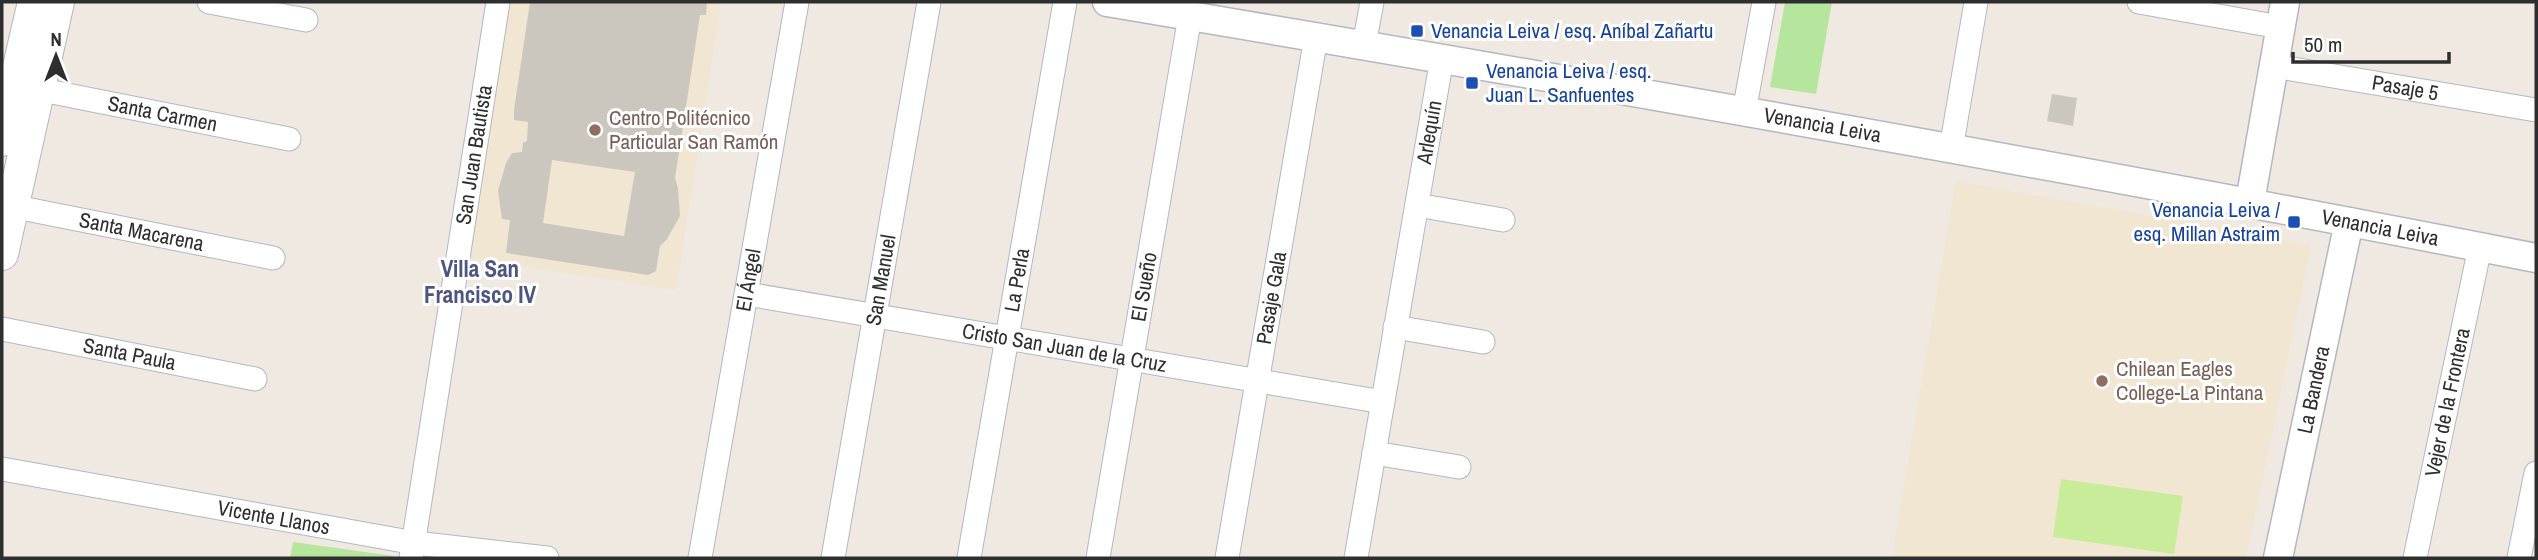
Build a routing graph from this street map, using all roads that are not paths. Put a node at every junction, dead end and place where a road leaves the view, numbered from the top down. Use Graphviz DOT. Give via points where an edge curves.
graph roads {
  1 [pos="34,2"];
  2 [pos="58,2"];
  3 [pos="209,2"];
  4 [pos="498,2"];
  5 [pos="797,2"];
  6 [pos="929,2"];
  7 [pos="1065,2"];
  8 [pos="1107,2"];
  9 [pos="1372,2"];
  10 [pos="1763,2"];
  11 [pos="1976,2"];
  12 [pos="2138,2"];
  13 [pos="1159,6"];
  14 [pos="2283,14"];
  15 [pos="1190,16"];
  16 [pos="306,20"];
  17 [pos="1316,37"];
  18 [pos="1364,45"];
  19 [pos="1442,58"];
  20 [pos="2274,66"];
  21 [pos="37,89"];
  22 [pos="2536,110"];
  23 [pos="1744,112"];
  24 [pos="9,128"];
  25 [pos="289,139"];
  26 [pos="1951,149"];
  27 [pos="2250,202"];
  28 [pos="1417,205"];
  29 [pos="11,206"];
  30 [pos="1503,220"];
  31 [pos="2349,222"];
  32 [pos="2480,247"];
  33 [pos="2,254"];
  34 [pos="273,258"];
  35 [pos="2536,258"];
  36 [pos="747,294"];
  37 [pos="875,316"];
  38 [pos="1395,327"];
  39 [pos="2,329"];
  40 [pos="1008,338"];
  41 [pos="1483,342"];
  42 [pos="1132,360"];
  43 [pos="255,379"];
  44 [pos="1258,381"];
  45 [pos="1382,402"];
  46 [pos="1374,453"];
  47 [pos="1459,467"];
  48 [pos="2,470"];
  49 [pos="2536,473"];
  50 [pos="413,551"];
  51 [pos="547,558"];
  52 [pos="700,558"];
  53 [pos="832,558"];
  54 [pos="970,558"];
  55 [pos="1098,558"];
  56 [pos="1227,558"];
  57 [pos="1356,558"];
  58 [pos="2278,558"];
  59 [pos="2415,558"];
  60 [pos="2519,558"];
  1 -- 24 [label="main road"];
  2 -- 21 [label="main road"];
  3 -- 16 [label="street"];
  4 -- 50 [label="street, San Juan Bautista"];
  5 -- 36 [label="street, El Ángel"];
  6 -- 37 [label="street, San Manuel"];
  7 -- 40 [label="street, La Perla"];
  8 -- 13 [label="street, Venancia Leiva"];
  9 -- 18 [label="street"];
  10 -- 23 [label="street"];
  11 -- 26 [label="street"];
  12 -- 14 [label="street"];
  13 -- 15 [label="street, Venancia Leiva"];
  14 -- 20 [label="street"];
  15 -- 17 [label="street, Venancia Leiva"];
  15 -- 42 [label="street, El Sueño"];
  17 -- 18 [label="street, Venancia Leiva"];
  17 -- 44 [label="street, Pasaje Gala"];
  18 -- 19 [label="street, Venancia Leiva"];
  19 -- 23 [label="street, Venancia Leiva"];
  19 -- 28 [label="street, Arlequín"];
  20 -- 22 [label="street, Pasaje 5"];
  20 -- 27 [label="street"];
  21 -- 24 [label="main road"];
  21 -- 25 [label="street, Santa Carmen"];
  23 -- 26 [label="street, Venancia Leiva"];
  24 -- 29 [label="main road"];
  26 -- 27 [label="street, Venancia Leiva"];
  27 -- 31 [label="street, Venancia Leiva"];
  28 -- 30 [label="street"];
  28 -- 38 [label="street, Arlequín"];
  29 -- 33 [label="main road"];
  29 -- 34 [label="street, Santa Macarena"];
  31 -- 32 [label="street, Venancia Leiva"];
  31 -- 58 [label="street, La Bandera"];
  32 -- 35 [label="street, Venancia Leiva"];
  32 -- 59 [label="street, Vejer de la Frontera"];
  36 -- 37 [label="street, Cristo San Juan de la Cruz"];
  36 -- 52 [label="street, El Ángel"];
  37 -- 40 [label="street, Cristo San Juan de la Cruz"];
  37 -- 53 [label="street, San Manuel"];
  38 -- 41 [label="street"];
  38 -- 45 [label="street, Arlequín"];
  39 -- 43 [label="street, Santa Paula"];
  40 -- 42 [label="street, Cristo San Juan de la Cruz"];
  40 -- 54 [label="street, La Perla"];
  42 -- 44 [label="street, Cristo San Juan de la Cruz"];
  42 -- 55 [label="street, El Sueño"];
  44 -- 45 [label="street, Cristo San Juan de la Cruz"];
  44 -- 56 [label="street, Pasaje Gala"];
  45 -- 46 [label="street, Arlequín"];
  46 -- 47 [label="street"];
  46 -- 57 [label="street, Arlequín"];
  48 -- 50 [label="street, Vicente Llanos"];
  49 -- 60 [label="street"];
  50 -- 51 [label="street, Vicente Llanos"];
}
